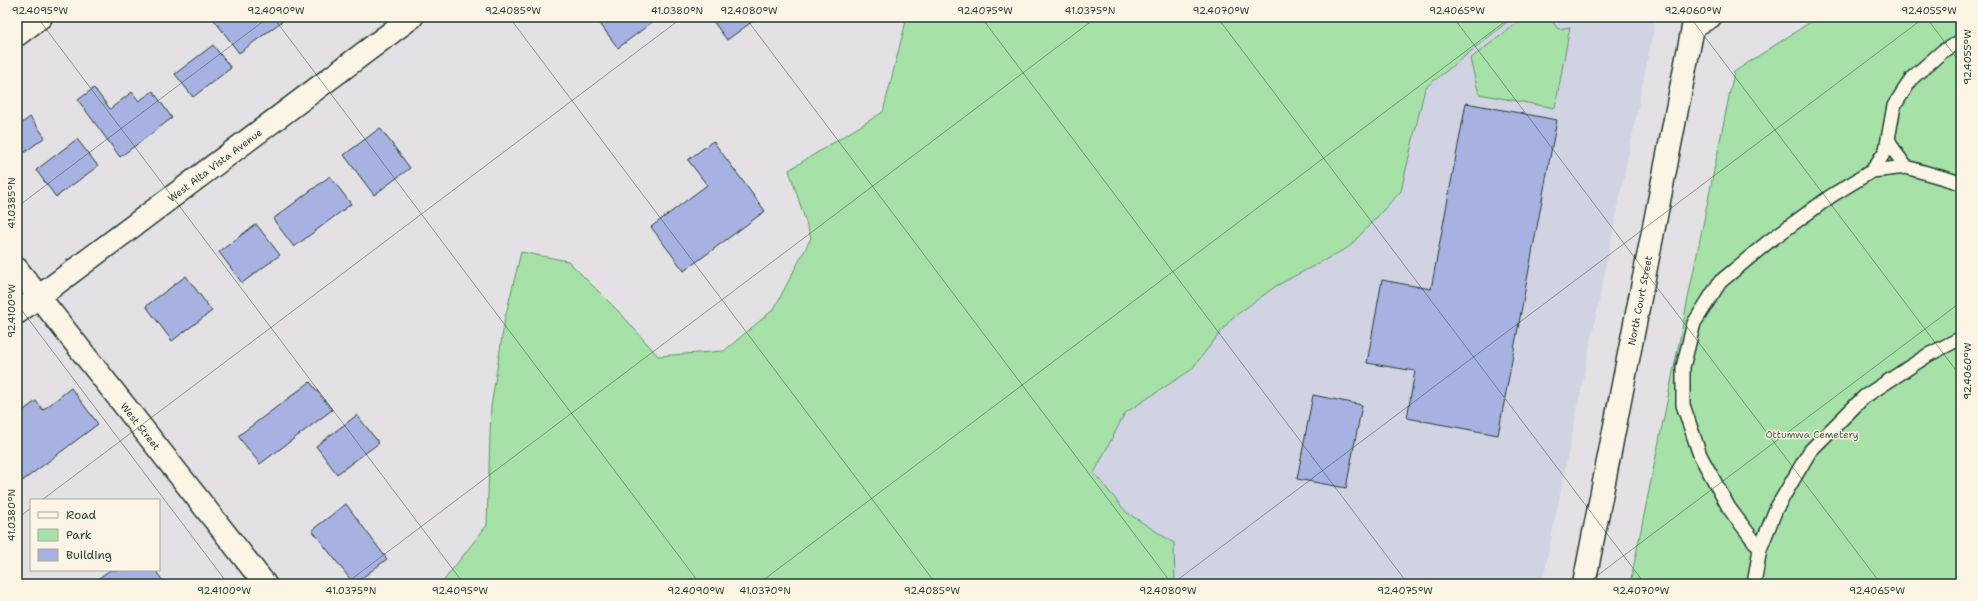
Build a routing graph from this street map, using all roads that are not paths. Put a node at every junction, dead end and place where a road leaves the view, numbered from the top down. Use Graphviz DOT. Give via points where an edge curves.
graph roads {
  1 [pos="41,17"];
  2 [pos="412,17"];
  3 [pos="1700,20"];
  4 [pos="17,35"];
  5 [pos="1961,41"];
  6 [pos="1888,139"];
  7 [pos="1906,168"];
  8 [pos="1872,171"];
  9 [pos="1961,183"];
  10 [pos="17,269"];
  11 [pos="39,296"];
  12 [pos="17,313"];
  13 [pos="1961,338"];
  14 [pos="1760,548"];
  15 [pos="265,584"];
  16 [pos="1584,584"];
  17 [pos="1754,584"];
  1 -- 4 [label="street"];
  2 -- 11 [label="street, West Alta Vista Avenue"];
  3 -- 16 [label="street, North Court Street"];
  5 -- 6 [label="lane" via="1943,51 1912,78 1894,106"];
  6 -- 7 [label="lane"];
  6 -- 8 [label="lane" via="1886,150"];
  7 -- 8 [label="lane"];
  7 -- 9 [label="lane"];
  8 -- 14 [label="lane" via="1831,196 1768,242 1720,282 1694,323 1682,367 1683,405 1700,455 1729,508"];
  10 -- 11 [label="street, West Street"];
  11 -- 12 [label="street, West Alta Vista Avenue"];
  11 -- 15 [label="street, West Street"];
  13 -- 14 [label="lane" via="1928,355 1864,397 1810,452 1776,509"];
  14 -- 17 [label="lane"];
}
